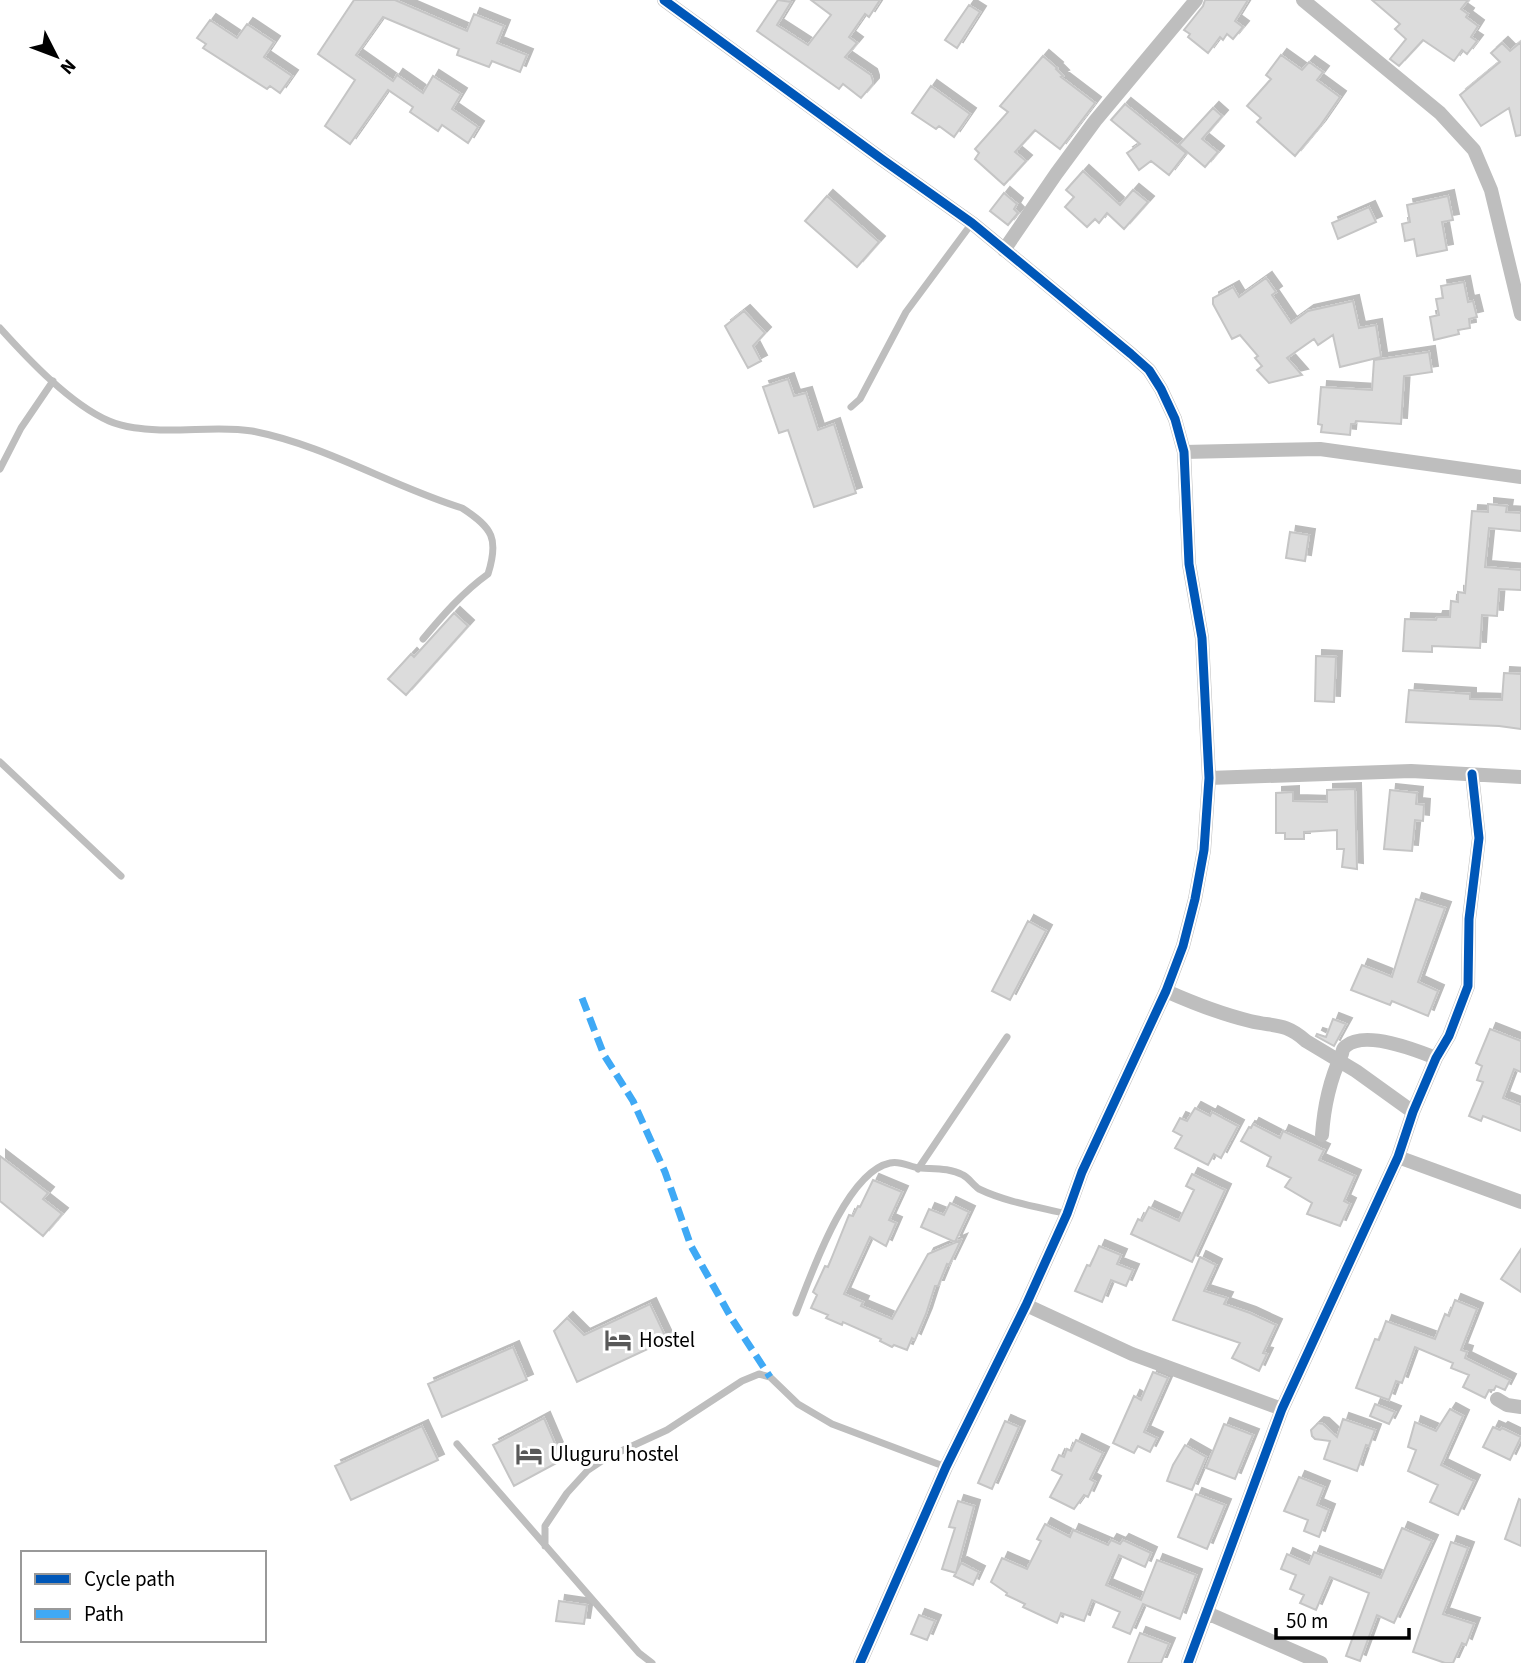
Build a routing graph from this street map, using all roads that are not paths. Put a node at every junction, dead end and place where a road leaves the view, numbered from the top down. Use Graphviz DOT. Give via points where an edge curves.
graph roads {
  1 [pos="664,0"];
  2 [pos="1196,0"];
  3 [pos="1303,0"];
  4 [pos="972,223"];
  5 [pos="1004,250"];
  6 [pos="1521,314"];
  7 [pos="0,328"];
  8 [pos="53,381"];
  9 [pos="851,407"];
  10 [pos="1184,452"];
  11 [pos="0,469"];
  12 [pos="1521,477"];
  13 [pos="423,639"];
  14 [pos="0,762"];
  15 [pos="1472,774"];
  16 [pos="1521,777"];
  17 [pos="1209,778"];
  18 [pos="121,876"];
  19 [pos="1166,991"];
  20 [pos="1007,1037"];
  21 [pos="1436,1058"];
  22 [pos="1338,1061"];
  23 [pos="1413,1112"];
  24 [pos="1322,1135"];
  25 [pos="1398,1157"];
  26 [pos="918,1169"];
  27 [pos="1521,1202"];
  28 [pos="1067,1214"];
  29 [pos="1026,1305"];
  30 [pos="796,1313"];
  31 [pos="1497,1399"];
  32 [pos="1521,1407"];
  33 [pos="1282,1409"];
  34 [pos="457,1444"];
  35 [pos="946,1467"];
  36 [pos="545,1546"];
  37 [pos="1208,1612"];
  38 [pos="652,1663"];
  39 [pos="860,1663"];
  40 [pos="1188,1663"];
  41 [pos="1321,1663"];
  1 -- 4 [label="street"];
  2 -- 5 [label="street" via="1095,121"];
  3 -- 6 [label="street" via="1440,113 1474,150 1491,190"];
  4 -- 5 [label="street"];
  4 -- 9 [label="lane" via="906,312 860,399"];
  5 -- 10 [label="street" via="1149,370 1175,419"];
  7 -- 8 [label="lane"];
  8 -- 11 [label="lane"];
  8 -- 13 [label="lane" via="110,422 143,429 251,431 307,447 478,518 494,539 488,574 445,612"];
  10 -- 12 [label="street" via="1320,449"];
  10 -- 17 [label="street" via="1189,564 1202,638"];
  14 -- 18 [label="lane"];
  15 -- 16 [label="street"];
  15 -- 17 [label="street" via="1346,772"];
  15 -- 21 [label="street" via="1479,838 1469,919 1468,986"];
  17 -- 19 [label="street" via="1195,899"];
  19 -- 22 [label="street" via="1251,1021 1287,1028"];
  19 -- 28 [label="street"];
  20 -- 26 [label="lane"];
  21 -- 22 [label="street" via="1385,1041 1361,1041 1343,1048"];
  21 -- 23 [label="street"];
  22 -- 23 [label="street"];
  22 -- 24 [label="street" via="1325,1103"];
  23 -- 25 [label="street"];
  25 -- 27 [label="street"];
  25 -- 33 [label="street"];
  26 -- 28 [label="lane" via="949,1170 1002,1198"];
  26 -- 30 [label="lane" via="889,1163 864,1177 842,1208"];
  28 -- 29 [label="street"];
  29 -- 33 [label="street" via="1132,1354"];
  29 -- 35 [label="street"];
  31 -- 32 [label="street"];
  33 -- 37 [label="street"];
  34 -- 36 [label="lane"];
  35 -- 36 [label="lane" via="832,1424 798,1404 770,1377 758,1374 667,1430 588,1470 545,1526"];
  35 -- 39 [label="street"];
  36 -- 38 [label="lane"];
  37 -- 40 [label="street"];
  37 -- 41 [label="street"];
}
